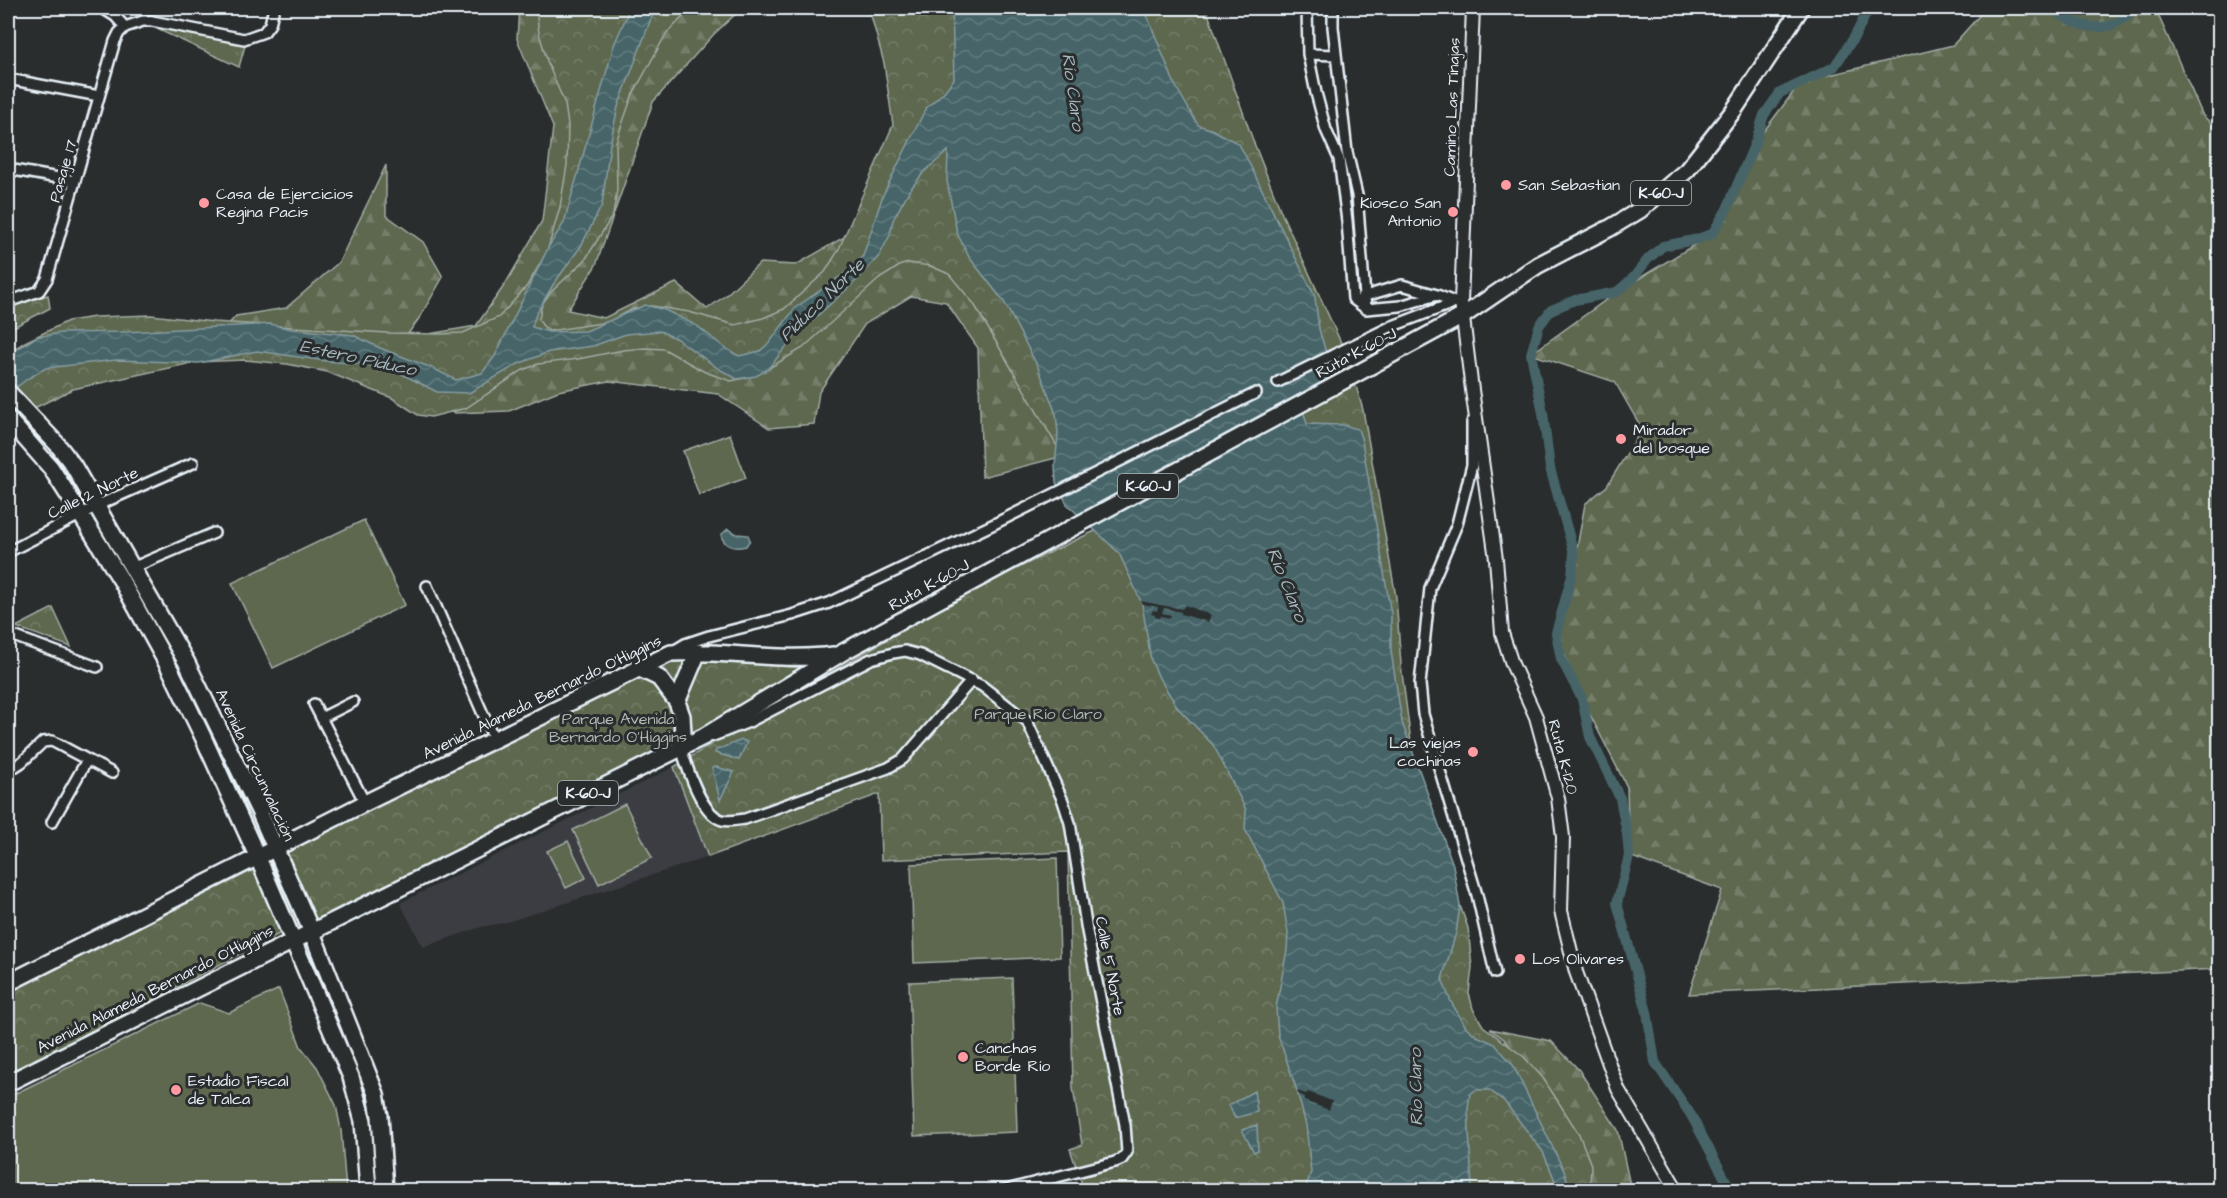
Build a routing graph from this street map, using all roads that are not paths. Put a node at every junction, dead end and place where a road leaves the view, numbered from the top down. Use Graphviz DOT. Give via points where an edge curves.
graph roads {
  1 [pos="102,8"];
  2 [pos="274,8"];
  3 [pos="1307,8"];
  4 [pos="1333,8"];
  5 [pos="1473,8"];
  6 [pos="1801,8"];
  7 [pos="125,27"];
  8 [pos="1308,54"];
  9 [pos="1336,55"];
  10 [pos="8,79"];
  11 [pos="99,96"];
  12 [pos="8,169"];
  13 [pos="75,181"];
  14 [pos="1365,296"];
  15 [pos="1437,296"];
  16 [pos="1353,299"];
  17 [pos="8,302"];
  18 [pos="1459,307"];
  19 [pos="1366,309"];
  20 [pos="1278,382"];
  21 [pos="1472,390"];
  22 [pos="8,392"];
  23 [pos="1256,393"];
  24 [pos="8,419"];
  25 [pos="193,463"];
  26 [pos="97,506"];
  27 [pos="81,515"];
  28 [pos="214,532"];
  29 [pos="8,552"];
  30 [pos="132,568"];
  31 [pos="427,586"];
  32 [pos="8,634"];
  33 [pos="709,636"];
  34 [pos="850,648"];
  35 [pos="698,652"];
  36 [pos="671,653"];
  37 [pos="97,667"];
  38 [pos="638,668"];
  39 [pos="972,680"];
  40 [pos="353,702"];
  41 [pos="677,702"];
  42 [pos="314,704"];
  43 [pos="321,718"];
  44 [pos="703,737"];
  45 [pos="494,739"];
  46 [pos="681,748"];
  47 [pos="87,760"];
  48 [pos="8,771"];
  49 [pos="112,773"];
  50 [pos="365,803"];
  51 [pos="52,822"];
  52 [pos="275,849"];
  53 [pos="258,858"];
  54 [pos="311,930"];
  55 [pos="293,939"];
  56 [pos="1495,973"];
  57 [pos="8,983"];
  58 [pos="8,1083"];
  59 [pos="368,1191"];
  60 [pos="385,1191"];
  61 [pos="1006,1191"];
  62 [pos="1677,1191"];
  1 -- 7 [label="street"];
  2 -- 7 [label="street" via="270,24 257,36 244,39 152,21"];
  3 -- 8 [label="street"];
  4 -- 9 [label="street"];
  5 -- 18 [label="street, Camino Las Tinajas"];
  6 -- 18 [label="main road, Ruta K-60-J / K-60-J" via="1734,110 1687,170 1640,210"];
  7 -- 11 [label="street, Pasaje 17" via="115,41"];
  8 -- 9 [label="street"];
  8 -- 16 [label="street" via="1326,130 1339,159"];
  9 -- 14 [label="street" via="1347,152 1357,195"];
  10 -- 11 [label="street"];
  11 -- 13 [label="street, Pasaje 17"];
  12 -- 13 [label="street"];
  13 -- 17 [label="street, Pasaje 17" via="44,286 32,295"];
  14 -- 15 [label="street" via="1402,285"];
  14 -- 16 [label="street"];
  14 -- 19 [label="street"];
  15 -- 18 [label="street"];
  15 -- 19 [label="street" via="1400,306"];
  16 -- 19 [label="street"];
  18 -- 20 [label="street" via="1436,309 1390,327"];
  18 -- 21 [label="street, Ruta K-120"];
  18 -- 34 [label="main road, Ruta K-60-J / K-60-J" via="1441,328"];
  21 -- 56 [label="street" via="1472,465 1457,524 1430,588 1420,684 1423,714 1477,895"];
  21 -- 62 [label="street, Ruta K-120" via="1496,559 1502,633 1536,717 1558,798 1563,837 1561,911 1567,943 1618,1089"];
  22 -- 26 [label="main road, Avenida Circunvalación" via="57,444"];
  23 -- 33 [label="street" via="828,603"];
  24 -- 27 [label="main road" via="51,468"];
  25 -- 26 [label="street, Calle 2 Norte"];
  26 -- 27 [label="street, Calle 2 Norte"];
  26 -- 30 [label="main road, Avenida Circunvalación"];
  27 -- 29 [label="street, Calle 2 Norte"];
  27 -- 53 [label="main road" via="171,671"];
  28 -- 30 [label="street"];
  30 -- 52 [label="main road, Avenida Circunvalación" via="187,663"];
  31 -- 45 [label="street"];
  32 -- 37 [label="street"];
  33 -- 35 [label="street"];
  33 -- 36 [label="street"];
  34 -- 35 [label="main road, Avenida Alameda Bernardo O'Higgins / K-60-J" via="833,655 806,658"];
  34 -- 44 [label="main road, Avenida Alameda Bernardo O'Higgins / K-60-J"];
  35 -- 36 [label="main road, Avenida Alameda Bernardo O'Higgins / K-60-J"];
  35 -- 41 [label="main road"];
  36 -- 38 [label="main road, Avenida Alameda Bernardo O'Higgins / K-60-J"];
  38 -- 41 [label="main road" via="659,678"];
  38 -- 45 [label="main road, Avenida Alameda Bernardo O'Higgins / K-60-J"];
  39 -- 44 [label="street" via="920,656 905,651 892,653 871,659 734,729"];
  39 -- 46 [label="street" via="903,759 888,768 745,819 729,822 711,813"];
  39 -- 61 [label="street, Calle 5 Norte" via="1027,721 1063,801 1127,1138 1127,1152 1122,1159"];
  40 -- 43 [label="street"];
  41 -- 46 [label="main road" via="682,716"];
  42 -- 43 [label="street"];
  43 -- 50 [label="street"];
  44 -- 46 [label="main road, Avenida Alameda Bernardo O'Higgins / K-60-J"];
  45 -- 50 [label="main road, Avenida Alameda Bernardo O'Higgins / K-60-J"];
  46 -- 54 [label="main road, Avenida Alameda Bernardo O'Higgins / K-60-J"];
  47 -- 48 [label="street" via="46,741"];
  47 -- 49 [label="street"];
  47 -- 51 [label="street"];
  50 -- 52 [label="main road, Avenida Alameda Bernardo O'Higgins / K-60-J"];
  52 -- 53 [label="main road, Avenida Alameda Bernardo O'Higgins"];
  52 -- 54 [label="main road, Avenida Circunvalación"];
  53 -- 55 [label="main road"];
  53 -- 57 [label="main road, Avenida Alameda Bernardo O'Higgins"];
  54 -- 55 [label="main road, Avenida Alameda Bernardo O'Higgins"];
  54 -- 60 [label="main road, Avenida Circunvalación" via="376,1094"];
  55 -- 58 [label="main road, Avenida Alameda Bernardo O'Higgins"];
  55 -- 59 [label="main road" via="359,1101"];
}
